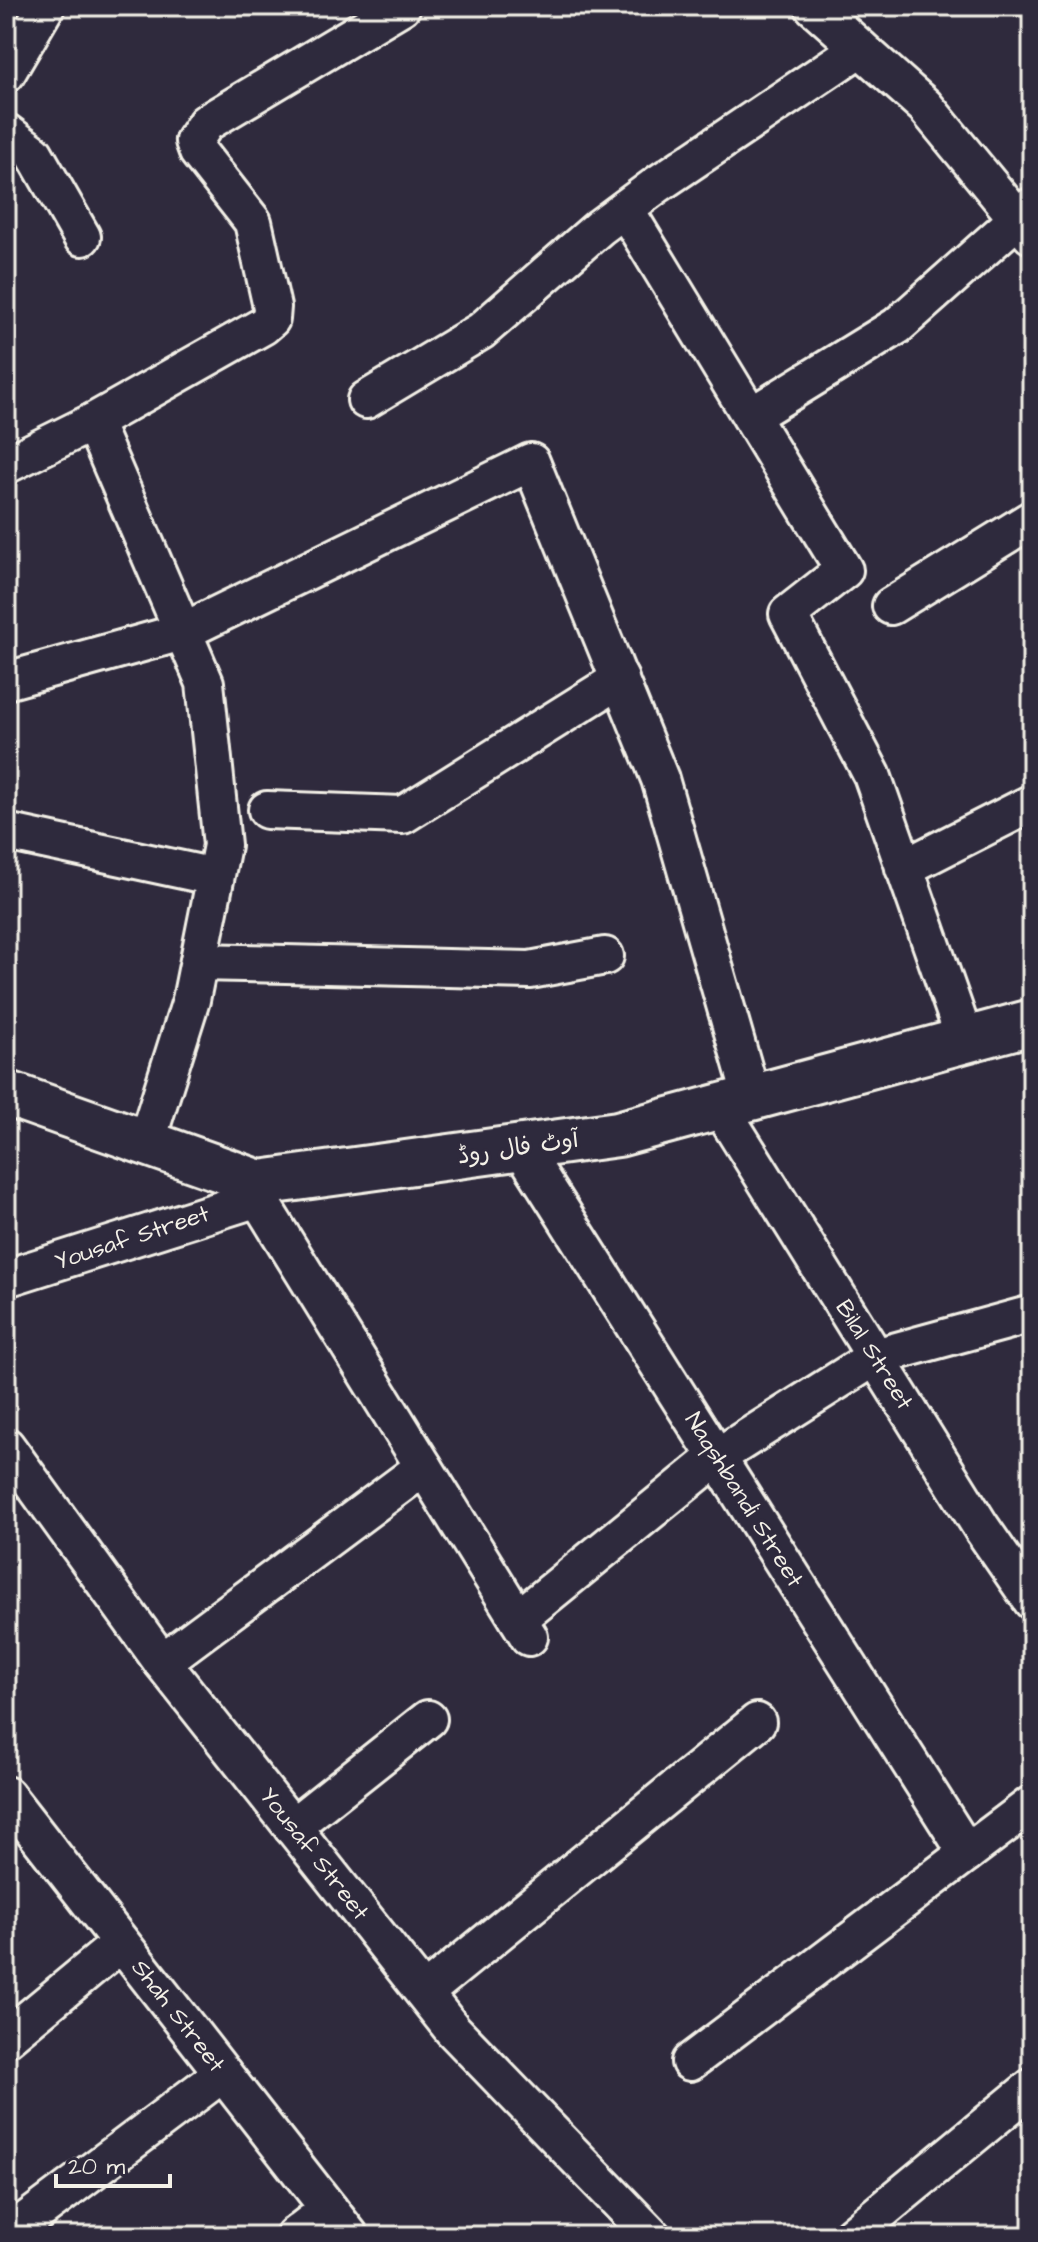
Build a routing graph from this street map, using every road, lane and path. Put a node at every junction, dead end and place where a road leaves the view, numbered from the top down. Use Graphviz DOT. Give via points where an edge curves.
graph roads {
  1 [pos="46,6"];
  2 [pos="402,6"];
  3 [pos="813,6"];
  4 [pos="860,48"];
  5 [pos="6,74"];
  6 [pos="15,152"];
  7 [pos="625,209"];
  8 [pos="1027,220"];
  9 [pos="82,237"];
  10 [pos="366,400"];
  11 [pos="751,416"];
  12 [pos="93,422"];
  13 [pos="6,465"];
  14 [pos="1032,519"];
  15 [pos="891,606"];
  16 [pos="182,632"];
  17 [pos="620,679"];
  18 [pos="6,681"];
  19 [pos="1032,803"];
  20 [pos="267,810"];
  21 [pos="6,832"];
  22 [pos="904,868"];
  23 [pos="215,877"];
  24 [pos="605,956"];
  25 [pos="199,962"];
  26 [pos="1032,1022"];
  27 [pos="965,1040"];
  28 [pos="6,1093"];
  29 [pos="736,1102"];
  30 [pos="146,1143"];
  31 [pos="521,1147"];
  32 [pos="259,1191"];
  33 [pos="6,1278"];
  34 [pos="1032,1314"];
  35 [pos="875,1357"];
  36 [pos="6,1446"];
  37 [pos="717,1457"];
  38 [pos="424,1467"];
  39 [pos="1032,1601"];
  40 [pos="162,1662"];
  41 [pos="428,1719"];
  42 [pos="757,1722"];
  43 [pos="6,1795"];
  44 [pos="1032,1804"];
  45 [pos="292,1827"];
  46 [pos="967,1853"];
  47 [pos="121,1943"];
  48 [pos="424,1993"];
  49 [pos="6,2038"];
  50 [pos="690,2062"];
  51 [pos="223,2073"];
  52 [pos="1032,2087"];
  53 [pos="340,2222"];
  54 [pos="8,2236"];
  55 [pos="294,2236"];
  56 [pos="652,2236"];
  57 [pos="851,2236"];
  1 -- 5 [label="street"];
  2 -- 12 [label="street" via="206,123 194,141 253,222 271,319"];
  3 -- 4 [label="street"];
  4 -- 7 [label="street"];
  4 -- 8 [label="street" via="925,106"];
  6 -- 9 [label="street"];
  7 -- 10 [label="street" via="481,331"];
  7 -- 11 [label="street"];
  8 -- 11 [label="street" via="897,326"];
  11 -- 22 [label="street" via="844,570 788,614 872,775"];
  12 -- 13 [label="street"];
  12 -- 16 [label="street"];
  14 -- 15 [label="street"];
  16 -- 17 [label="street, Bilal Street" via="531,462"];
  16 -- 18 [label="street"];
  16 -- 23 [label="street" via="205,683 222,845"];
  17 -- 20 [label="street" via="403,815"];
  17 -- 29 [label="street, Bilal Street" via="660,779"];
  19 -- 22 [label="street"];
  21 -- 23 [label="street"];
  22 -- 27 [label="street"];
  23 -- 25 [label="street"];
  24 -- 25 [label="street" via="530,970"];
  25 -- 30 [label="street"];
  26 -- 27 [label="main road, آوٹ فال روڈ"];
  27 -- 29 [label="main road, آوٹ فال روڈ"];
  28 -- 30 [label="main road, آوٹ فال روڈ"];
  29 -- 31 [label="main road, آوٹ فال روڈ" via="618,1134"];
  29 -- 35 [label="street, Bilal Street"];
  30 -- 32 [label="main road, آوٹ فال روڈ"];
  31 -- 32 [label="main road, آوٹ فال روڈ"];
  31 -- 37 [label="street, Naqshbandi Street"];
  32 -- 33 [label="street, Yousaf Street"];
  32 -- 38 [label="street"];
  34 -- 35 [label="street"];
  35 -- 37 [label="street"];
  35 -- 39 [label="street, Bilal Street"];
  36 -- 40 [label="street, Yousaf Street"];
  37 -- 38 [label="street" via="523,1628"];
  37 -- 46 [label="street, Naqshbandi Street"];
  38 -- 40 [label="street"];
  40 -- 45 [label="street, Yousaf Street"];
  41 -- 45 [label="street"];
  42 -- 48 [label="street"];
  43 -- 47 [label="street, Shah Street"];
  44 -- 46 [label="street"];
  45 -- 48 [label="street, Yousaf Street"];
  46 -- 50 [label="street"];
  47 -- 49 [label="street"];
  47 -- 51 [label="street, Shah Street"];
  48 -- 56 [label="street, Yousaf Street" via="453,2030"];
  51 -- 53 [label="street, Shah Street"];
  51 -- 54 [label="street"];
  52 -- 57 [label="street"];
  53 -- 55 [label="street"];
}
